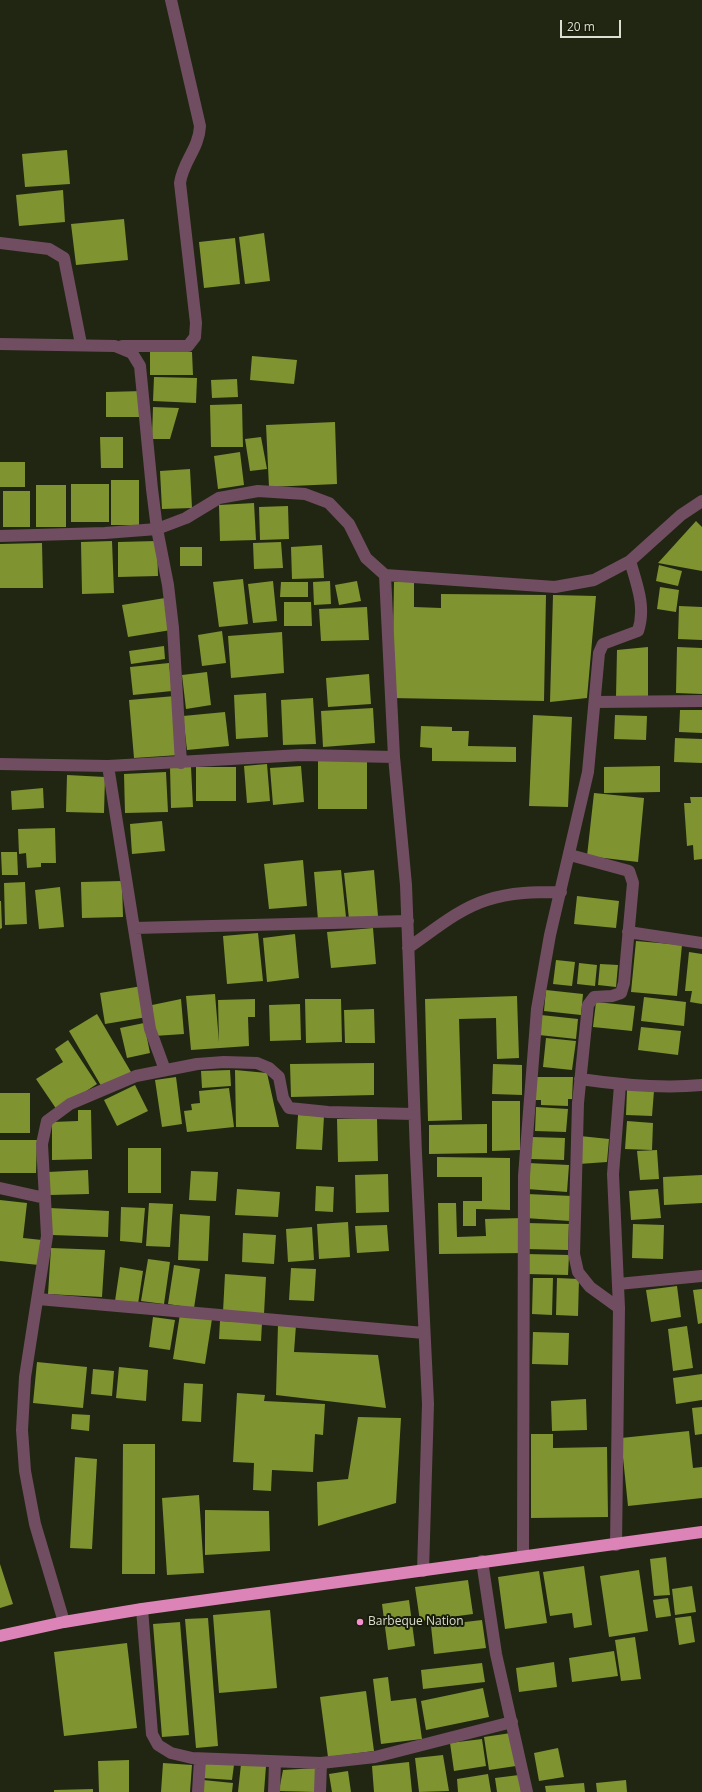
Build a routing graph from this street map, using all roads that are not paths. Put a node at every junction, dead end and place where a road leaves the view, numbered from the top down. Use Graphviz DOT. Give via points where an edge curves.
graph roads {
  1 [pos="171,0"];
  2 [pos="0,243"];
  3 [pos="0,344"];
  4 [pos="81,344"];
  5 [pos="115,346"];
  6 [pos="702,501"];
  7 [pos="157,529"];
  8 [pos="0,536"];
  9 [pos="630,561"];
  10 [pos="385,575"];
  11 [pos="595,702"];
  12 [pos="702,702"];
  13 [pos="394,757"];
  14 [pos="181,763"];
  15 [pos="0,764"];
  16 [pos="108,766"];
  17 [pos="570,855"];
  18 [pos="561,892"];
  19 [pos="408,921"];
  20 [pos="134,928"];
  21 [pos="628,932"];
  22 [pos="702,943"];
  23 [pos="408,948"];
  24 [pos="165,1070"];
  25 [pos="580,1079"];
  26 [pos="620,1085"];
  27 [pos="702,1085"];
  28 [pos="414,1114"];
  29 [pos="0,1188"];
  30 [pos="45,1198"];
  31 [pos="702,1276"];
  32 [pos="618,1284"];
  33 [pos="38,1299"];
  34 [pos="619,1308"];
  35 [pos="424,1333"];
  36 [pos="702,1532"];
  37 [pos="616,1545"];
  38 [pos="523,1556"];
  39 [pos="482,1561"];
  40 [pos="423,1571"];
  41 [pos="142,1609"];
  42 [pos="64,1622"];
  43 [pos="0,1636"];
  44 [pos="512,1722"];
  45 [pos="200,1759"];
  46 [pos="275,1762"];
  47 [pos="320,1763"];
  48 [pos="198,1792"];
  49 [pos="274,1792"];
  50 [pos="320,1792"];
  51 [pos="527,1792"];
  1 -- 5 [label="street" via="200,126 199,138 181,173 180,183 196,323 195,337 188,346"];
  2 -- 4 [label="street" via="49,249 64,258"];
  3 -- 4 [label="street"];
  4 -- 5 [label="street"];
  5 -- 7 [label="street" via="132,353 140,366"];
  6 -- 9 [label="street" via="681,515"];
  7 -- 8 [label="street"];
  7 -- 10 [label="street" via="186,518 219,498 258,491 305,494 329,503 349,524 366,558"];
  7 -- 14 [label="street" via="173,628"];
  9 -- 10 [label="street" via="594,580 555,587"];
  9 -- 11 [label="street" via="643,607 642,620 638,631 603,644 599,653"];
  10 -- 13 [label="street"];
  11 -- 12 [label="street"];
  11 -- 17 [label="street" via="588,772"];
  13 -- 14 [label="street" via="301,755"];
  13 -- 19 [label="street"];
  14 -- 16 [label="street"];
  15 -- 16 [label="street"];
  16 -- 20 [label="street"];
  17 -- 18 [label="street"];
  17 -- 21 [label="street" via="629,871 632,883"];
  18 -- 23 [label="street" via="518,894 487,900 465,909"];
  18 -- 38 [label="street" via="543,968 537,1009 524,1176"];
  19 -- 20 [label="street"];
  19 -- 23 [label="street"];
  20 -- 24 [label="street" via="150,1029"];
  21 -- 22 [label="street"];
  21 -- 25 [label="street" via="621,993 594,997 588,1004"];
  23 -- 28 [label="street"];
  24 -- 28 [label="street" via="197,1064 257,1063 279,1076 283,1098 289,1108 328,1112"];
  24 -- 30 [label="street" via="136,1076 70,1104 47,1121 42,1144"];
  25 -- 26 [label="street"];
  25 -- 34 [label="street" via="574,1254 578,1272 590,1287"];
  26 -- 27 [label="street" via="657,1088"];
  26 -- 32 [label="street" via="613,1174"];
  28 -- 35 [label="street"];
  29 -- 30 [label="street"];
  30 -- 33 [label="street" via="47,1236"];
  31 -- 32 [label="street"];
  32 -- 34 [label="street"];
  33 -- 35 [label="street"];
  33 -- 42 [label="street" via="25,1377 22,1430 25,1471 35,1524"];
  34 -- 37 [label="street"];
  35 -- 40 [label="street" via="428,1404"];
  36 -- 37 [label="highway"];
  37 -- 38 [label="highway"];
  38 -- 39 [label="highway"];
  39 -- 40 [label="highway"];
  39 -- 44 [label="street" via="496,1654"];
  40 -- 41 [label="highway"];
  41 -- 42 [label="highway"];
  41 -- 45 [label="street" via="152,1734 158,1745 171,1754"];
  42 -- 43 [label="highway"];
  44 -- 47 [label="street" via="375,1757"];
  44 -- 51 [label="street"];
  45 -- 46 [label="street"];
  45 -- 48 [label="street"];
  46 -- 47 [label="street"];
  46 -- 49 [label="street"];
  47 -- 50 [label="street"];
}
